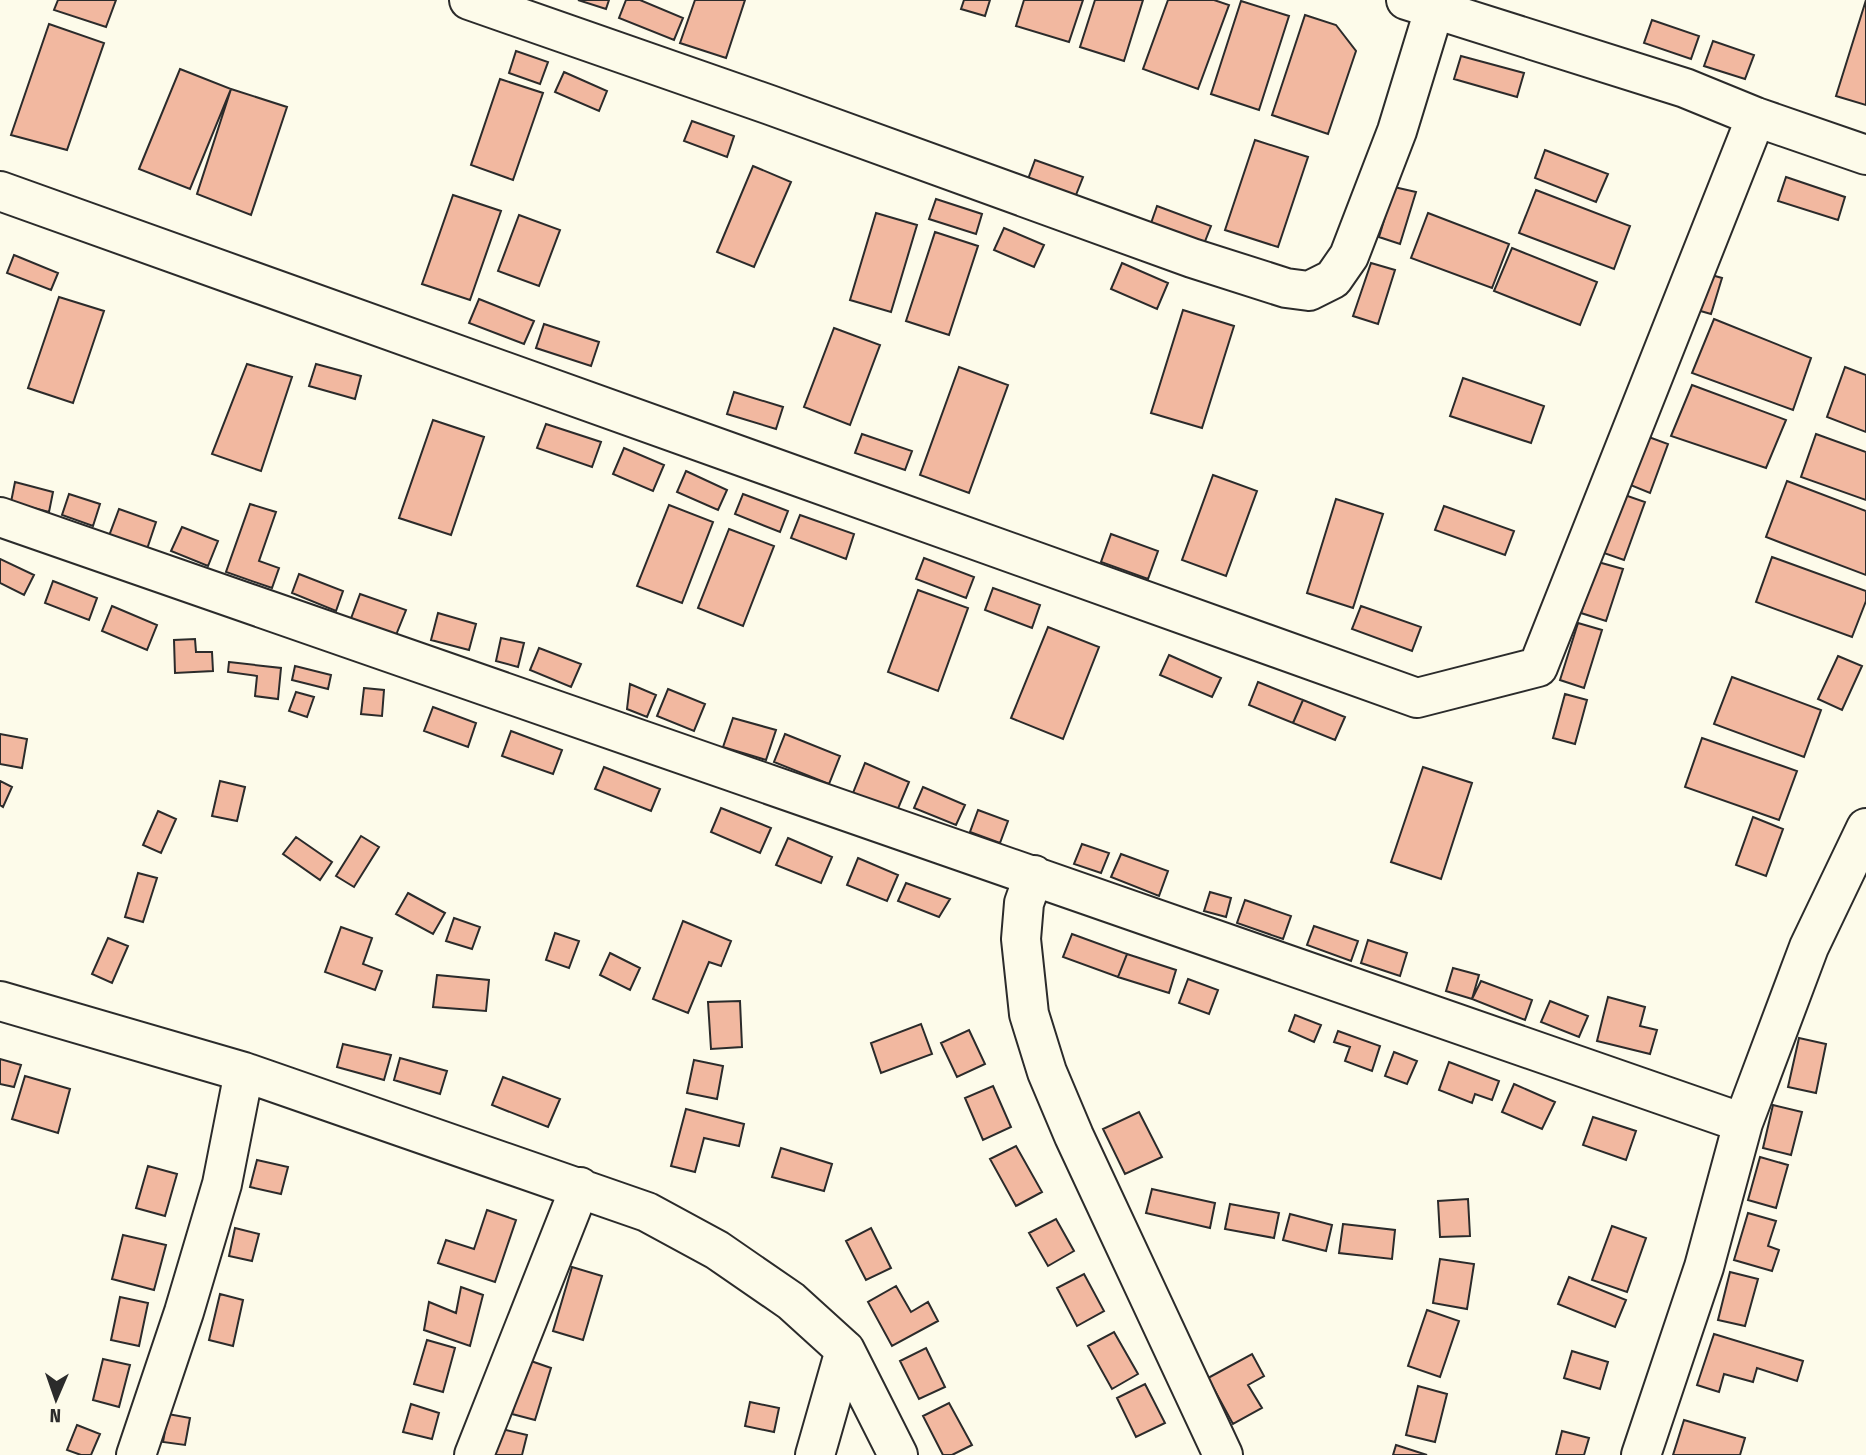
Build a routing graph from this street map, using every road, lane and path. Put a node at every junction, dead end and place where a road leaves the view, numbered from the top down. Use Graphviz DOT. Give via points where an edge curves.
graph roads {
  1 [pos="469,0"];
  2 [pos="1420,5"];
  3 [pos="1756,117"];
  4 [pos="1866,155"];
  5 [pos="0,191"];
  6 [pos="0,517"];
  7 [pos="1866,828"];
  8 [pos="1034,875"];
  9 [pos="0,1001"];
  10 [pos="244,1072"];
  11 [pos="1743,1123"];
  12 [pos="580,1187"];
  13 [pos="845,1350"];
  14 [pos="136,1455"];
  15 [pos="474,1455"];
  16 [pos="815,1455"];
  17 [pos="898,1455"];
  18 [pos="1223,1455"];
  19 [pos="1641,1455"];
  1 -- 2 [label="street" via="1192,258 1309,291 1333,279 1349,256 1397,131"];
  2 -- 3 [label="street" via="1685,88"];
  3 -- 4 [label="street"];
  3 -- 5 [label="street" via="1538,667 1417,698"];
  6 -- 8 [label="street"];
  7 -- 11 [label="street" via="1809,947"];
  8 -- 11 [label="street"];
  8 -- 18 [label="street" via="1024,904 1021,939 1028,1014 1074,1136"];
  9 -- 10 [label="street"];
  10 -- 12 [label="street"];
  10 -- 14 [label="street" via="222,1184"];
  11 -- 19 [label="street" via="1704,1267"];
  12 -- 13 [label="street" via="647,1212 717,1250 790,1301"];
  12 -- 15 [label="street"];
  13 -- 16 [label="street"];
  13 -- 17 [label="street"];
}
